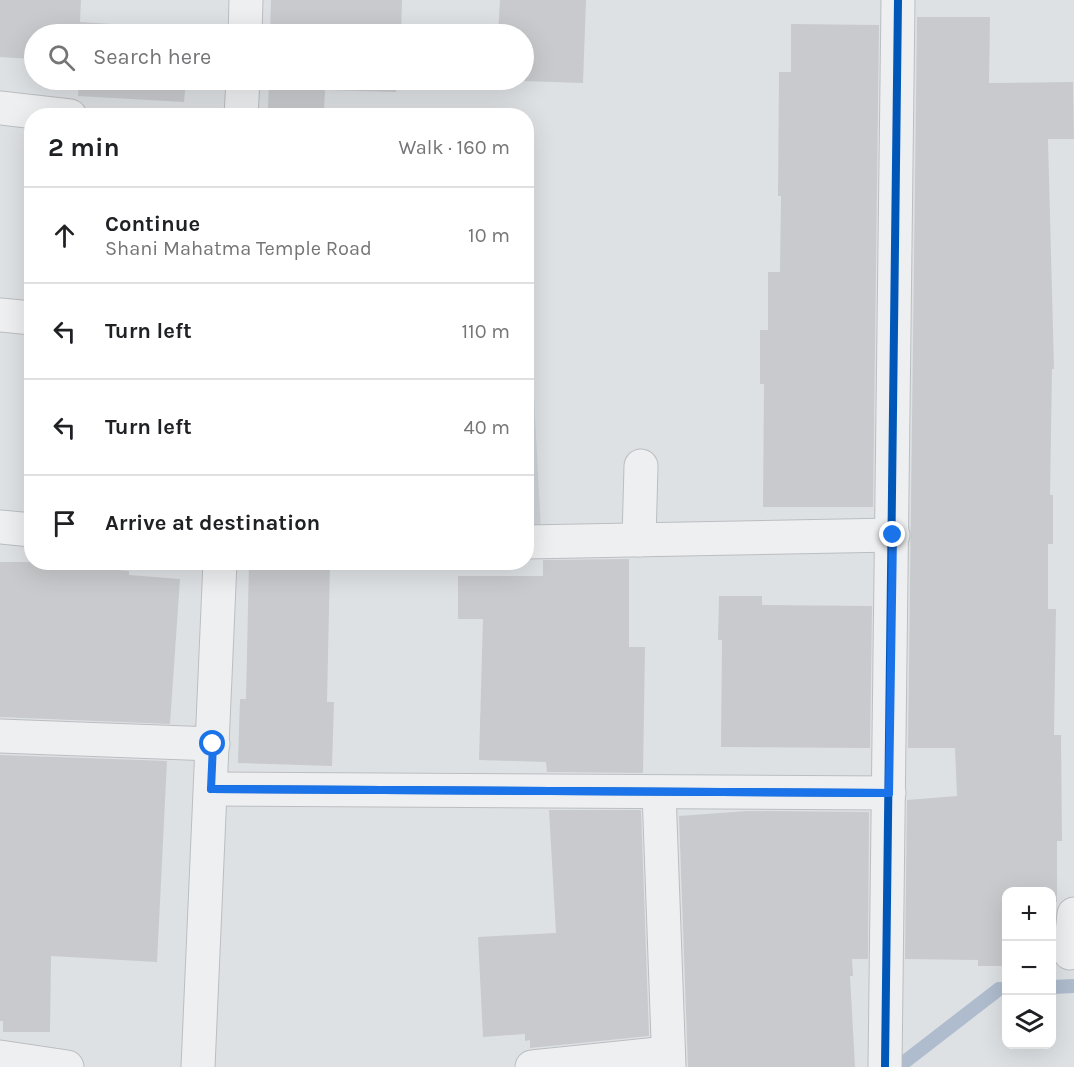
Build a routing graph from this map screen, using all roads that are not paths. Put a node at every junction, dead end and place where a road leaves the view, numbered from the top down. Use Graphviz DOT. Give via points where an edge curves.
graph roads {
  1 [pos="246,0"];
  2 [pos="898,0"];
  3 [pos="245,24"];
  4 [pos="242,90"];
  5 [pos="0,108"];
  6 [pos="241,108"];
  7 [pos="24,111"];
  8 [pos="0,315"];
  9 [pos="24,317"];
  10 [pos="641,466"];
  11 [pos="0,527"];
  12 [pos="24,529"];
  13 [pos="893,535"];
  14 [pos="639,540"];
  15 [pos="534,542"];
  16 [pos="220,570"];
  17 [pos="0,736"];
  18 [pos="213,744"];
  19 [pos="211,789"];
  20 [pos="659,792"];
  21 [pos="889,793"];
  22 [pos="1074,914"];
  23 [pos="1070,953"];
  24 [pos="0,1057"];
  25 [pos="668,1060"];
  26 [pos="885,1066"];
  27 [pos="67,1067"];
  28 [pos="198,1067"];
  29 [pos="532,1067"];
  1 -- 3 [label="street"];
  2 -- 13 [label="street"];
  4 -- 6 [label="street"];
  5 -- 7 [label="street"];
  8 -- 9 [label="street"];
  10 -- 14 [label="street"];
  11 -- 12 [label="street"];
  13 -- 14 [label="street"];
  13 -- 21 [label="street"];
  14 -- 15 [label="street"];
  16 -- 18 [label="street"];
  17 -- 18 [label="street"];
  18 -- 19 [label="street"];
  19 -- 20 [label="street"];
  19 -- 28 [label="street"];
  20 -- 21 [label="street"];
  20 -- 25 [label="street"];
  21 -- 26 [label="street"];
  22 -- 23 [label="street"];
  24 -- 27 [label="street"];
  25 -- 29 [label="street"];
}
